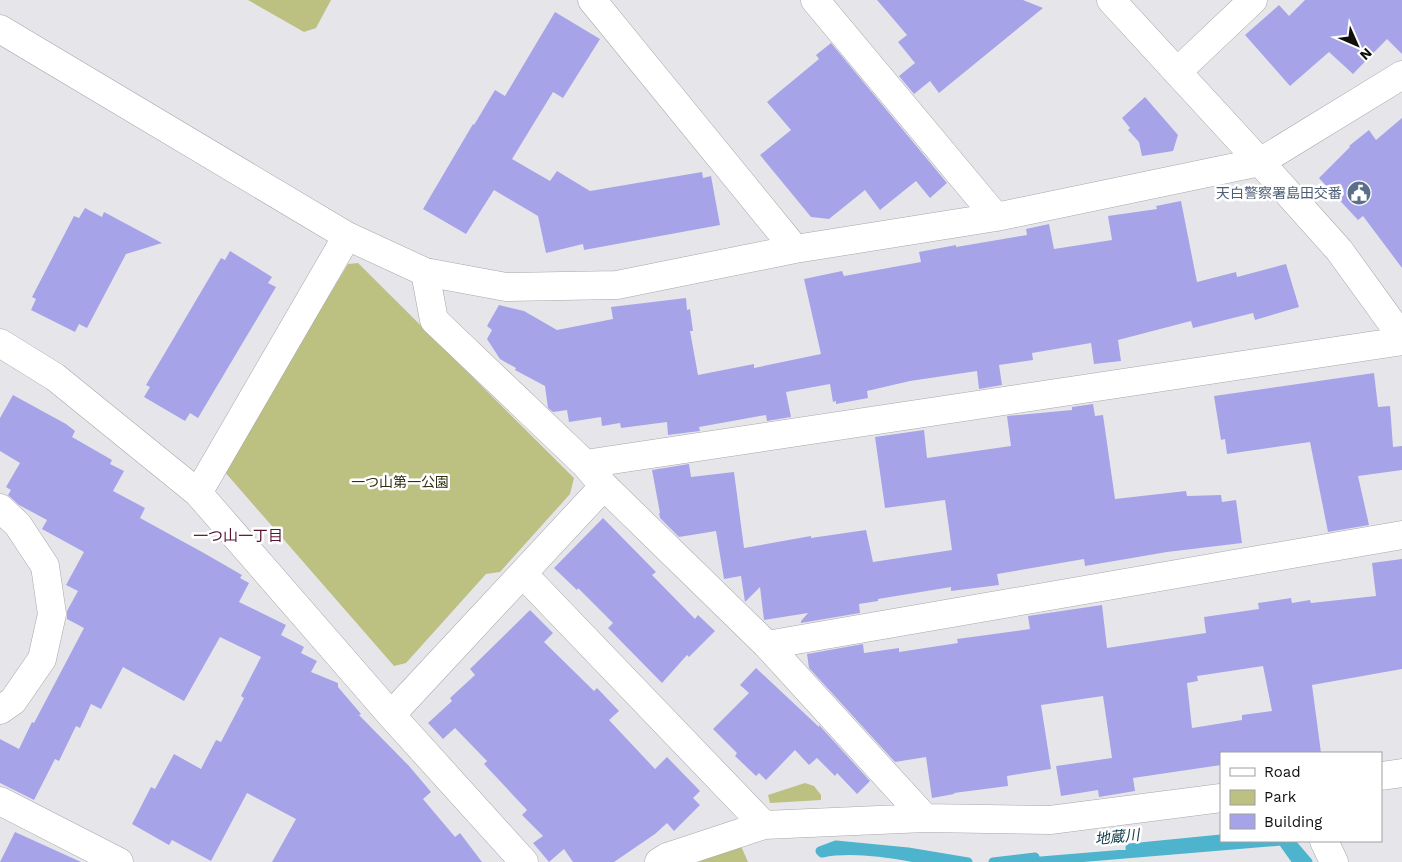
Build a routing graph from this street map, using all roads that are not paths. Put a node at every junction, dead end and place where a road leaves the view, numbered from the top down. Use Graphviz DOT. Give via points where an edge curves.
graph roads {
  1 [pos="592,0"];
  2 [pos="816,0"];
  3 [pos="1111,0"];
  4 [pos="1253,0"];
  5 [pos="0,29"];
  6 [pos="1177,72"];
  7 [pos="1402,75"];
  8 [pos="1260,162"];
  9 [pos="996,216"];
  10 [pos="348,236"];
  11 [pos="795,249"];
  12 [pos="424,272"];
  13 [pos="1402,337"];
  14 [pos="1402,341"];
  15 [pos="0,343"];
  16 [pos="585,464"];
  17 [pos="604,486"];
  18 [pos="198,493"];
  19 [pos="0,508"];
  20 [pos="1402,535"];
  21 [pos="523,574"];
  22 [pos="767,645"];
  23 [pos="0,710"];
  24 [pos="391,715"];
  25 [pos="1402,773"];
  26 [pos="1382,776"];
  27 [pos="1220,798"];
  28 [pos="0,801"];
  29 [pos="925,818"];
  30 [pos="764,825"];
  31 [pos="1324,842"];
  32 [pos="119,862"];
  33 [pos="524,862"];
  34 [pos="659,862"];
  35 [pos="1334,862"];
  1 -- 11 [label="street"];
  2 -- 9 [label="street"];
  3 -- 6 [label="street"];
  4 -- 6 [label="street"];
  5 -- 10 [label="street"];
  6 -- 8 [label="street"];
  7 -- 8 [label="street"];
  8 -- 9 [label="street"];
  8 -- 13 [label="street" via="1339,250"];
  9 -- 11 [label="street"];
  10 -- 12 [label="street"];
  10 -- 18 [label="street"];
  11 -- 12 [label="street" via="617,285 506,287"];
  12 -- 16 [label="street" via="434,320"];
  14 -- 16 [label="street"];
  15 -- 18 [label="street" via="55,376"];
  16 -- 17 [label="street"];
  17 -- 21 [label="street"];
  17 -- 22 [label="street"];
  18 -- 24 [label="street"];
  19 -- 23 [label="street" via="18,525 45,566 52,614 42,659 13,701"];
  20 -- 22 [label="street"];
  21 -- 24 [label="street"];
  21 -- 30 [label="street"];
  22 -- 29 [label="street"];
  24 -- 33 [label="street"];
  25 -- 26 [label="street"];
  27 -- 29 [label="street" via="1050,820"];
  28 -- 32 [label="street"];
  29 -- 30 [label="street"];
  30 -- 34 [label="street"];
  31 -- 35 [label="street"];
}
